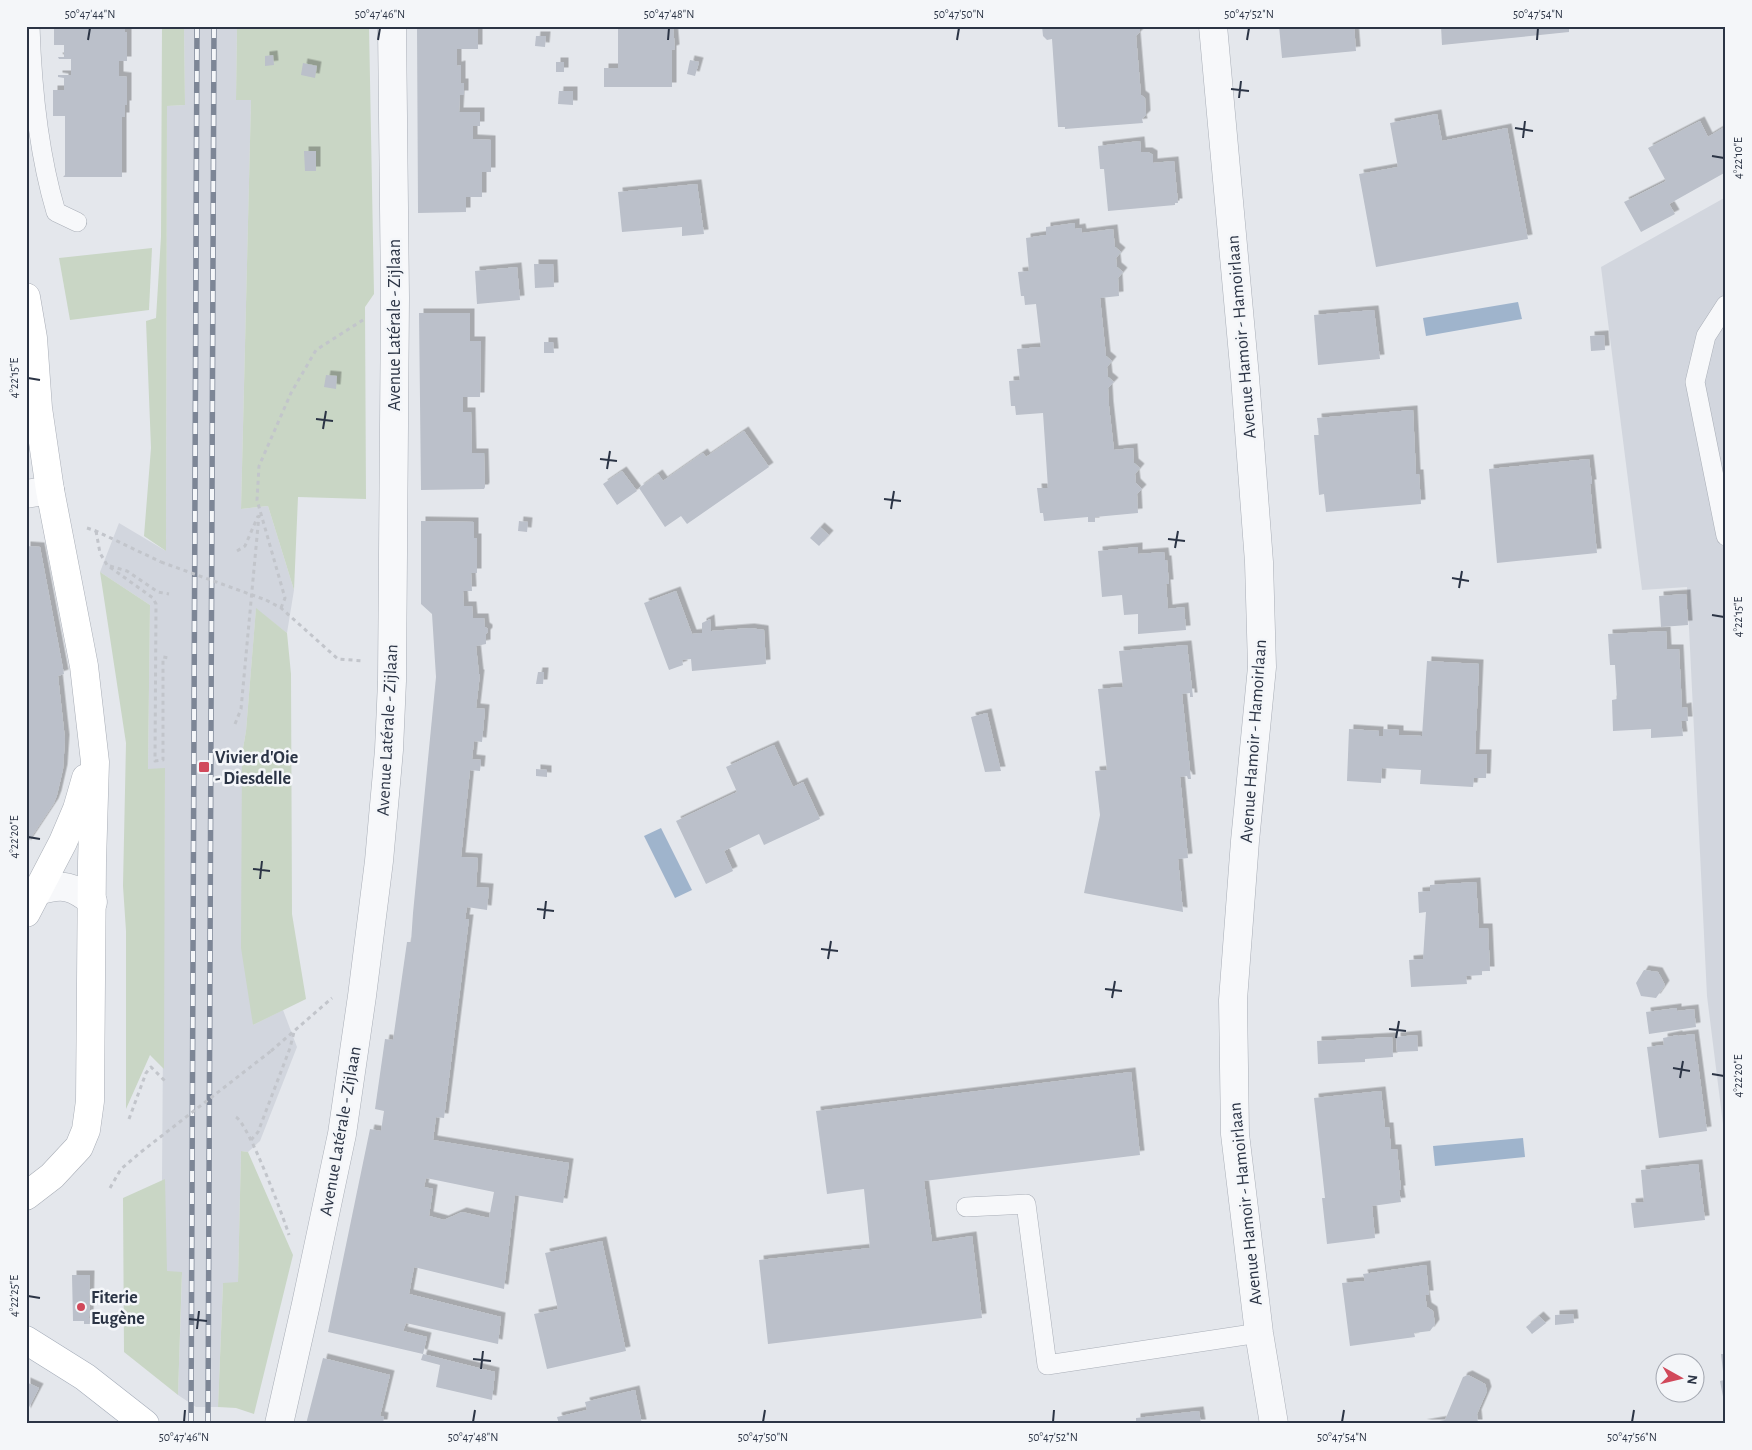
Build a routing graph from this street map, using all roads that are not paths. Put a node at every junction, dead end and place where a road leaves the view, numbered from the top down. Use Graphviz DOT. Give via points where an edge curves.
graph roads {
  1 [pos="30,26"];
  2 [pos="392,26"];
  3 [pos="1213,26"];
  4 [pos="77,222"];
  5 [pos="26,297"];
  6 [pos="1726,305"];
  7 [pos="1718,463"];
  8 [pos="38,492"];
  9 [pos="1726,536"];
  10 [pos="92,730"];
  11 [pos="32,902"];
  12 [pos="93,902"];
  13 [pos="52,1176"];
  14 [pos="26,1184"];
  15 [pos="26,1196"];
  16 [pos="966,1207"];
  17 [pos="1259,1333"];
  18 [pos="26,1340"];
  19 [pos="145,1424"];
  20 [pos="279,1424"];
  21 [pos="1274,1424"];
  1 -- 4 [label="lane" via="31,67 47,184 56,212"];
  2 -- 20 [label="street, Avenue Latérale - Zijlaan" via="395,298 392,681 388,750 379,861 342,1134"];
  3 -- 17 [label="street, Avenue Hamoir - Hamoirlaan" via="1246,377 1259,562 1262,667 1233,1000 1235,1134"];
  5 -- 8 [label="main road" via="33,338 38,408"];
  6 -- 7 [label="lane" via="1706,336 1695,382"];
  7 -- 9 [label="lane"];
  8 -- 10 [label="main road" via="84,666"];
  10 -- 11 [label="main road" via="85,787 53,863"];
  10 -- 12 [label="main road" via="96,762"];
  11 -- 12 [label="street" via="56,886 72,888"];
  12 -- 13 [label="main road" via="90,1101 86,1130 79,1148"];
  13 -- 14 [label="street"];
  13 -- 15 [label="main road"];
  16 -- 17 [label="lane" via="1026,1204 1047,1365"];
  17 -- 21 [label="street, Avenue Hamoir - Hamoirlaan"];
  18 -- 19 [label="main road" via="85,1377"];
}
